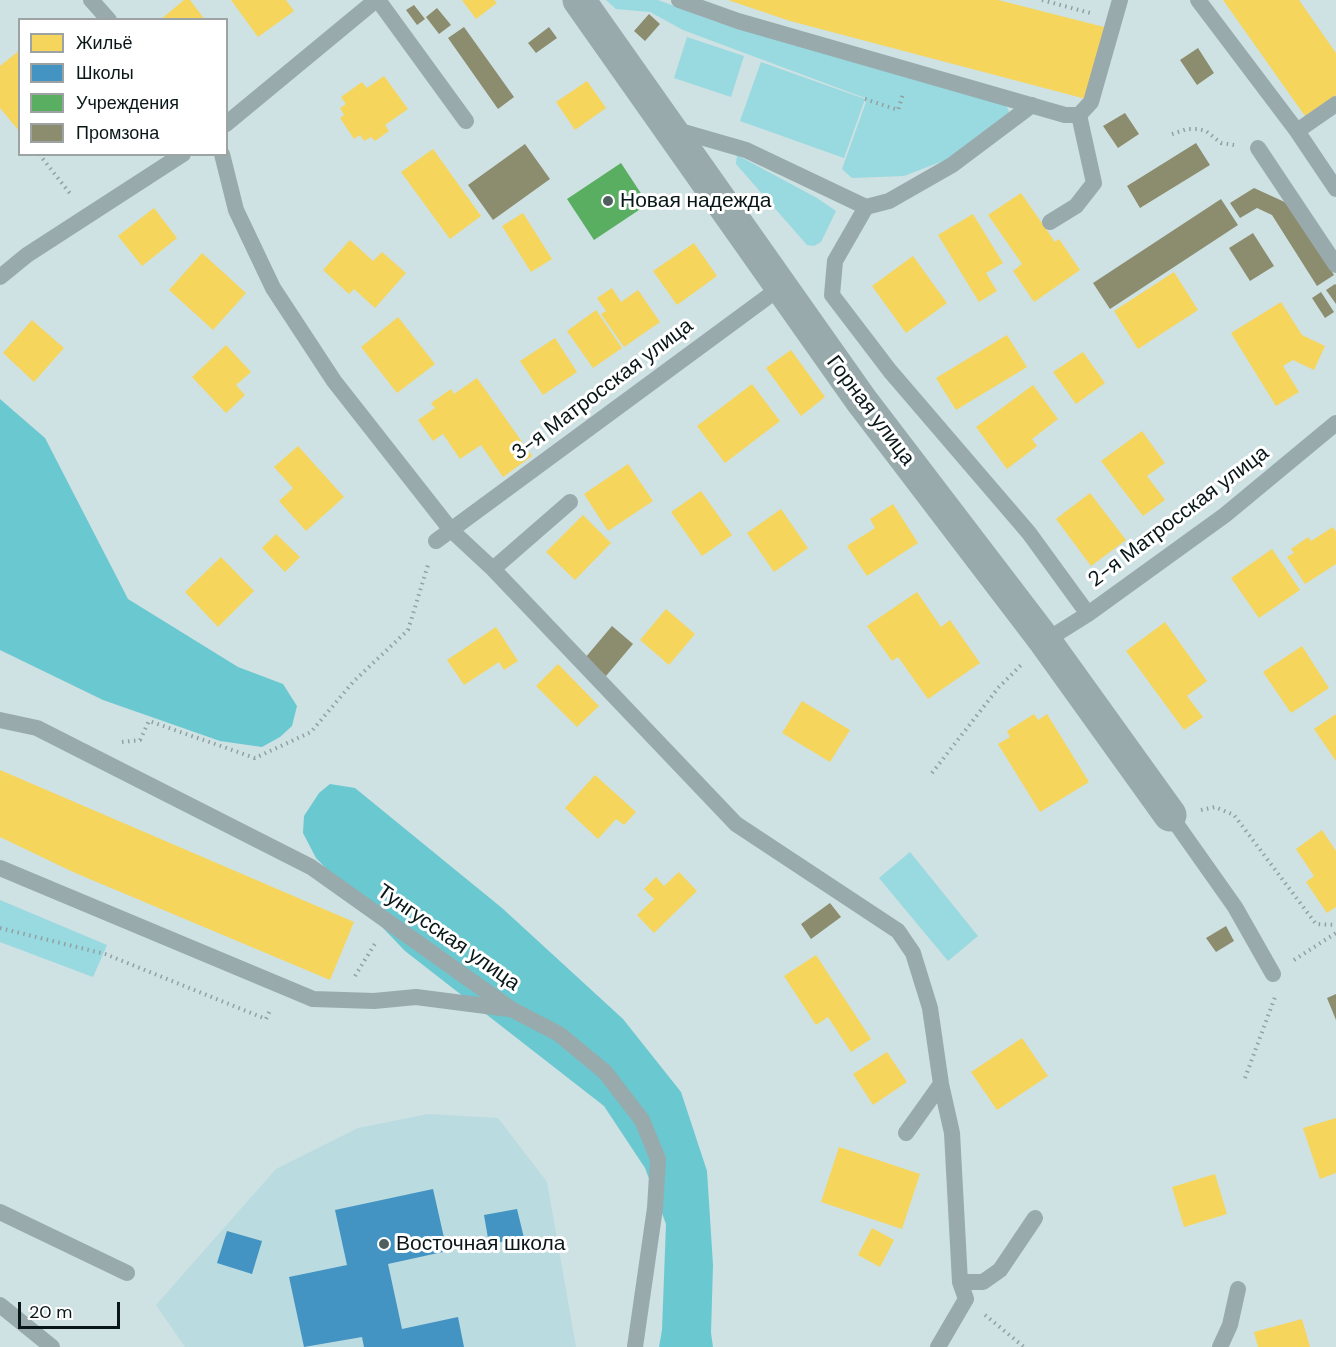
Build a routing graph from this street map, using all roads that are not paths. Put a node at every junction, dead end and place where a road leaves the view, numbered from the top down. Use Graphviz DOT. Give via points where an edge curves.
graph roads {
  1 [pos="91,0"];
  2 [pos="377,0"];
  3 [pos="579,0"];
  4 [pos="679,0"];
  5 [pos="1120,0"];
  6 [pos="1198,0"];
  7 [pos="107,18"];
  8 [pos="1336,104"];
  9 [pos="1032,105"];
  10 [pos="1079,115"];
  11 [pos="466,121"];
  12 [pos="228,122"];
  13 [pos="672,129"];
  14 [pos="1297,131"];
  15 [pos="1258,148"];
  16 [pos="180,156"];
  17 [pos="222,156"];
  18 [pos="1336,189"];
  19 [pos="866,207"];
  20 [pos="1050,222"];
  21 [pos="1336,265"];
  22 [pos="0,277"];
  23 [pos="781,287"];
  24 [pos="1336,423"];
  25 [pos="570,502"];
  26 [pos="451,531"];
  27 [pos="436,541"];
  28 [pos="493,569"];
  29 [pos="1088,614"];
  30 [pos="1045,642"];
  31 [pos="0,720"];
  32 [pos="1170,815"];
  33 [pos="0,867"];
  34 [pos="1273,974"];
  35 [pos="511,1009"];
  36 [pos="941,1084"];
  37 [pos="906,1133"];
  38 [pos="0,1212"];
  39 [pos="1035,1218"];
  40 [pos="127,1273"];
  41 [pos="960,1282"];
  42 [pos="1238,1289"];
  43 [pos="0,1305"];
  44 [pos="52,1347"];
  45 [pos="635,1347"];
  46 [pos="938,1347"];
  47 [pos="1220,1347"];
  1 -- 7 [label="lane"];
  2 -- 11 [label="lane"];
  2 -- 12 [label="lane"];
  3 -- 13 [label="street, Горная улица"];
  4 -- 9 [label="lane" via="738,21"];
  5 -- 10 [label="lane" via="1091,102"];
  6 -- 14 [label="lane"];
  8 -- 14 [label="lane"];
  9 -- 10 [label="lane"];
  9 -- 19 [label="lane" via="952,165 889,201"];
  10 -- 20 [label="lane" via="1094,183 1076,206"];
  13 -- 19 [label="lane" via="746,150"];
  13 -- 23 [label="street, Горная улица"];
  14 -- 18 [label="lane"];
  15 -- 21 [label="lane"];
  16 -- 22 [label="lane" via="27,255"];
  17 -- 26 [label="lane" via="236,210 273,288 334,381"];
  19 -- 29 [label="lane" via="835,261 832,295 890,371 1029,533"];
  23 -- 26 [label="lane, 3-я Матросская улица"];
  23 -- 30 [label="street, Горная улица" via="861,400"];
  24 -- 29 [label="lane, 2-я Матросская улица" via="1226,515"];
  25 -- 28 [label="lane"];
  26 -- 27 [label="lane, 3-я Матросская улица"];
  26 -- 28 [label="lane"];
  28 -- 36 [label="lane" via="736,824 898,932 913,953 930,1008"];
  29 -- 30 [label="lane, 2-я Матросская улица"];
  30 -- 32 [label="street, Горная улица"];
  31 -- 35 [label="lane, Тунгусская улица" via="37,728 311,867"];
  32 -- 34 [label="lane" via="1235,907"];
  33 -- 35 [label="lane" via="313,999 416,997"];
  35 -- 45 [label="lane, Тунгусская улица" via="559,1034 605,1072 642,1120 658,1159"];
  36 -- 37 [label="lane"];
  36 -- 41 [label="lane" via="952,1133"];
  38 -- 40 [label="lane"];
  39 -- 41 [label="lane" via="1000,1270 983,1282"];
  41 -- 46 [label="lane" via="966,1299"];
  42 -- 47 [label="lane" via="1230,1325"];
  43 -- 44 [label="lane"];
}
